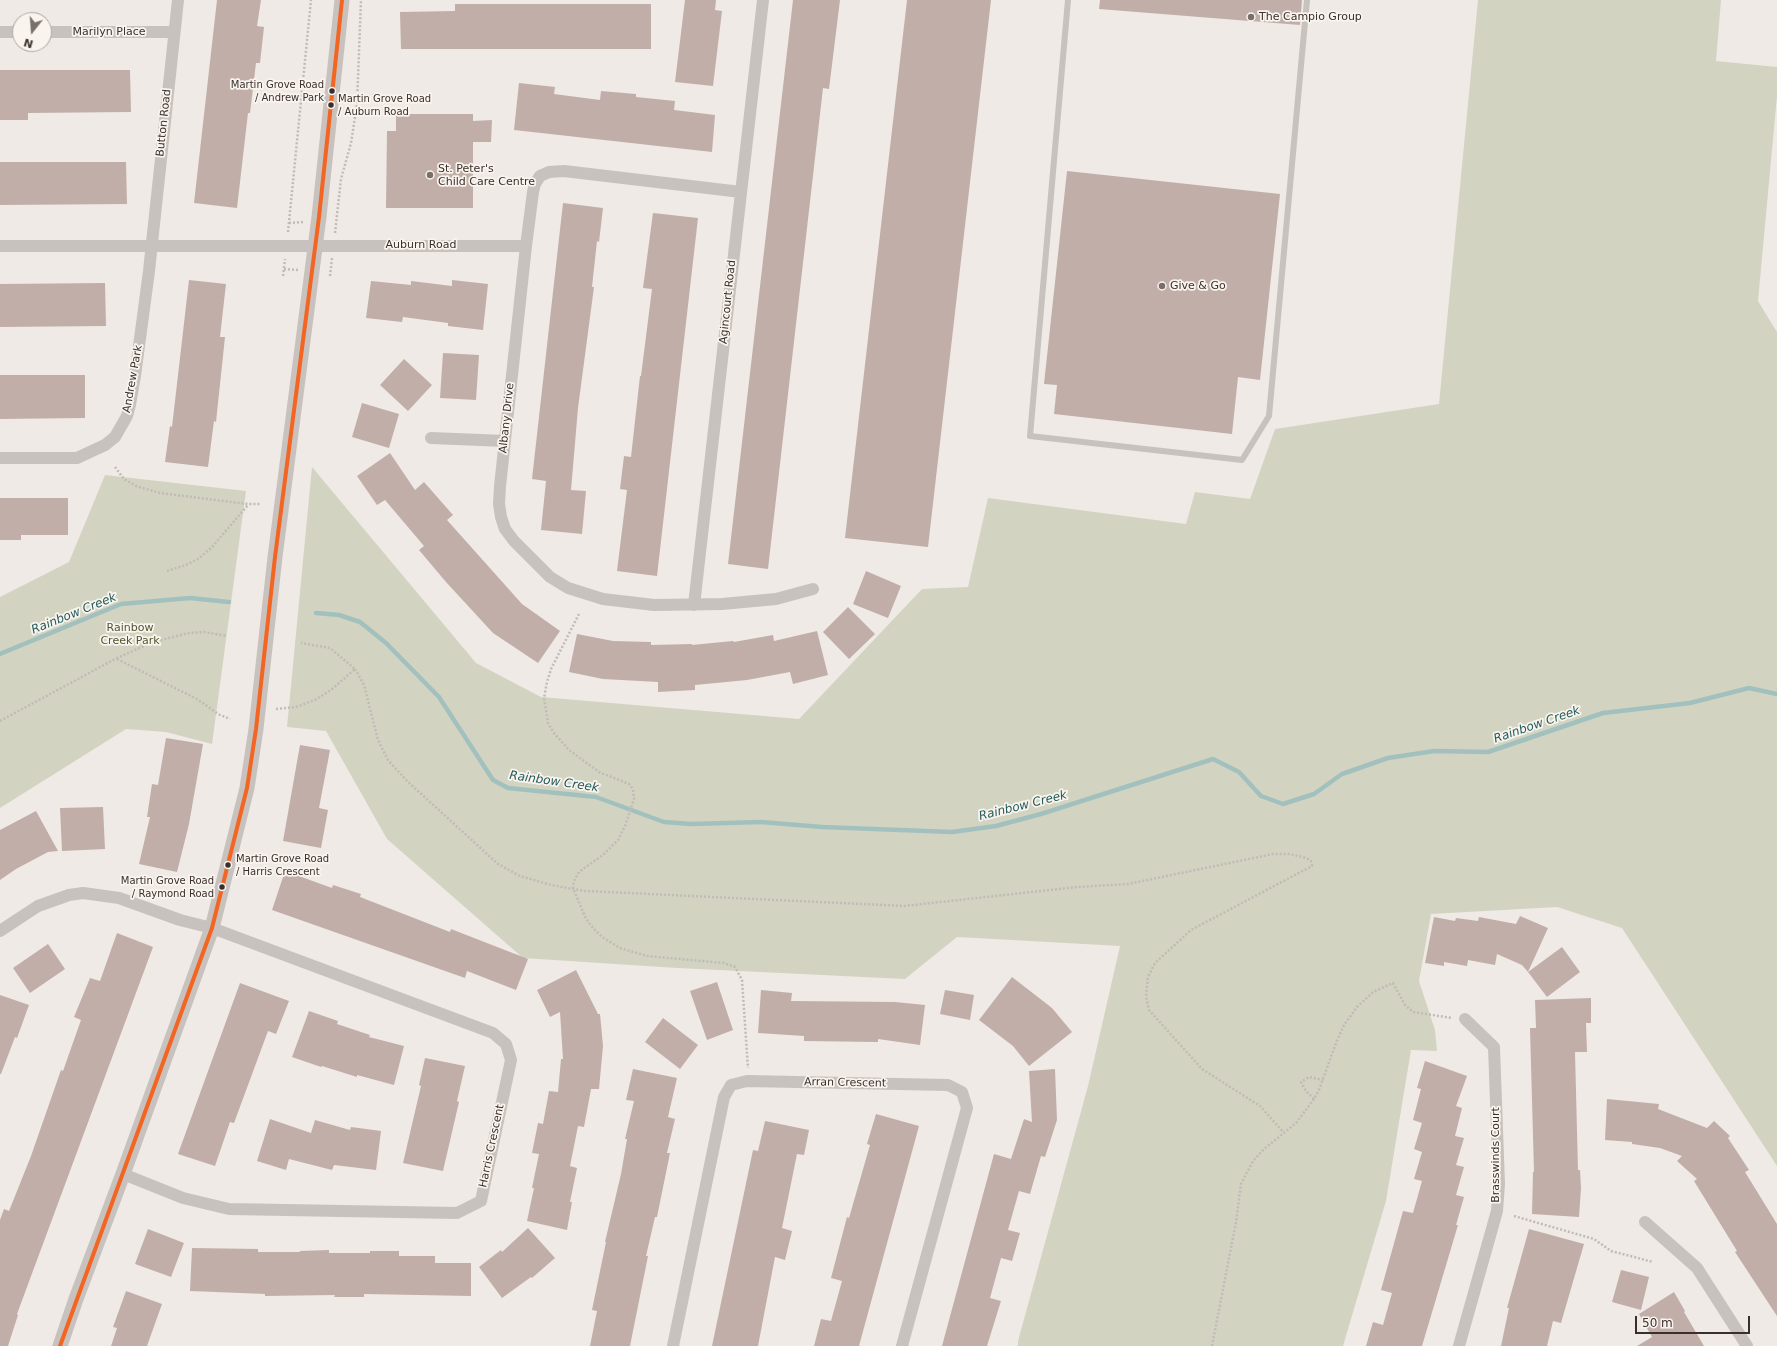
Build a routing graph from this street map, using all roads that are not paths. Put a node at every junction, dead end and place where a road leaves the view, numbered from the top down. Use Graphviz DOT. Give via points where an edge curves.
graph roads {
  1 [pos="178,0"];
  2 [pos="342,0"];
  3 [pos="763,0"];
  4 [pos="1068,0"];
  5 [pos="1307,0"];
  6 [pos="0,32"];
  7 [pos="12,32"];
  8 [pos="52,32"];
  9 [pos="174,32"];
  10 [pos="741,192"];
  11 [pos="0,246"];
  12 [pos="152,246"];
  13 [pos="316,246"];
  14 [pos="526,246"];
  15 [pos="431,438"];
  16 [pos="504,441"];
  17 [pos="0,458"];
  18 [pos="813,589"];
  19 [pos="694,605"];
  20 [pos="212,928"];
  21 [pos="0,931"];
  22 [pos="1465,1019"];
  23 [pos="123,1174"];
  24 [pos="1645,1222"];
  25 [pos="60,1346"];
  26 [pos="673,1346"];
  27 [pos="902,1346"];
  28 [pos="1459,1346"];
  29 [pos="1747,1346"];
  1 -- 9 [label="street, Button Road"];
  2 -- 13 [label="street"];
  3 -- 10 [label="street, Agincourt Road"];
  4 -- 5 [label="lane" via="1030,436 1242,460 1269,416"];
  6 -- 7 [label="street"];
  8 -- 9 [label="street, Marilyn Place"];
  9 -- 12 [label="street, Button Road"];
  10 -- 14 [label="street, Albany Drive" via="564,171 548,172 540,176 535,184"];
  10 -- 19 [label="street, Agincourt Road"];
  11 -- 12 [label="street"];
  12 -- 13 [label="street"];
  12 -- 17 [label="street, Andrew Park" via="130,405 115,437 105,445 77,458"];
  13 -- 14 [label="street, Auburn Road"];
  13 -- 20 [label="street" via="275,557 256,729 246,788"];
  14 -- 16 [label="street, Albany Drive"];
  15 -- 16 [label="street"];
  16 -- 19 [label="street, Albany Drive" via="500,517 514,541 550,577 568,588 603,599 654,605"];
  18 -- 19 [label="street, Albany Drive" via="776,599"];
  20 -- 21 [label="street" via="180,920 119,898 83,893 38,906"];
  20 -- 23 [label="street"];
  20 -- 23 [label="street, Harris Crescent" via="492,1032 506,1044 511,1060 481,1201 458,1213 229,1209 183,1198"];
  22 -- 28 [label="street, Brasswinds Court" via="1494,1047 1499,1184 1497,1211"];
  23 -- 25 [label="street"];
  24 -- 29 [label="street" via="1697,1268"];
  26 -- 27 [label="street, Arran Crescent" via="724,1097 731,1084 747,1081 948,1085 962,1092 967,1108"];
}
